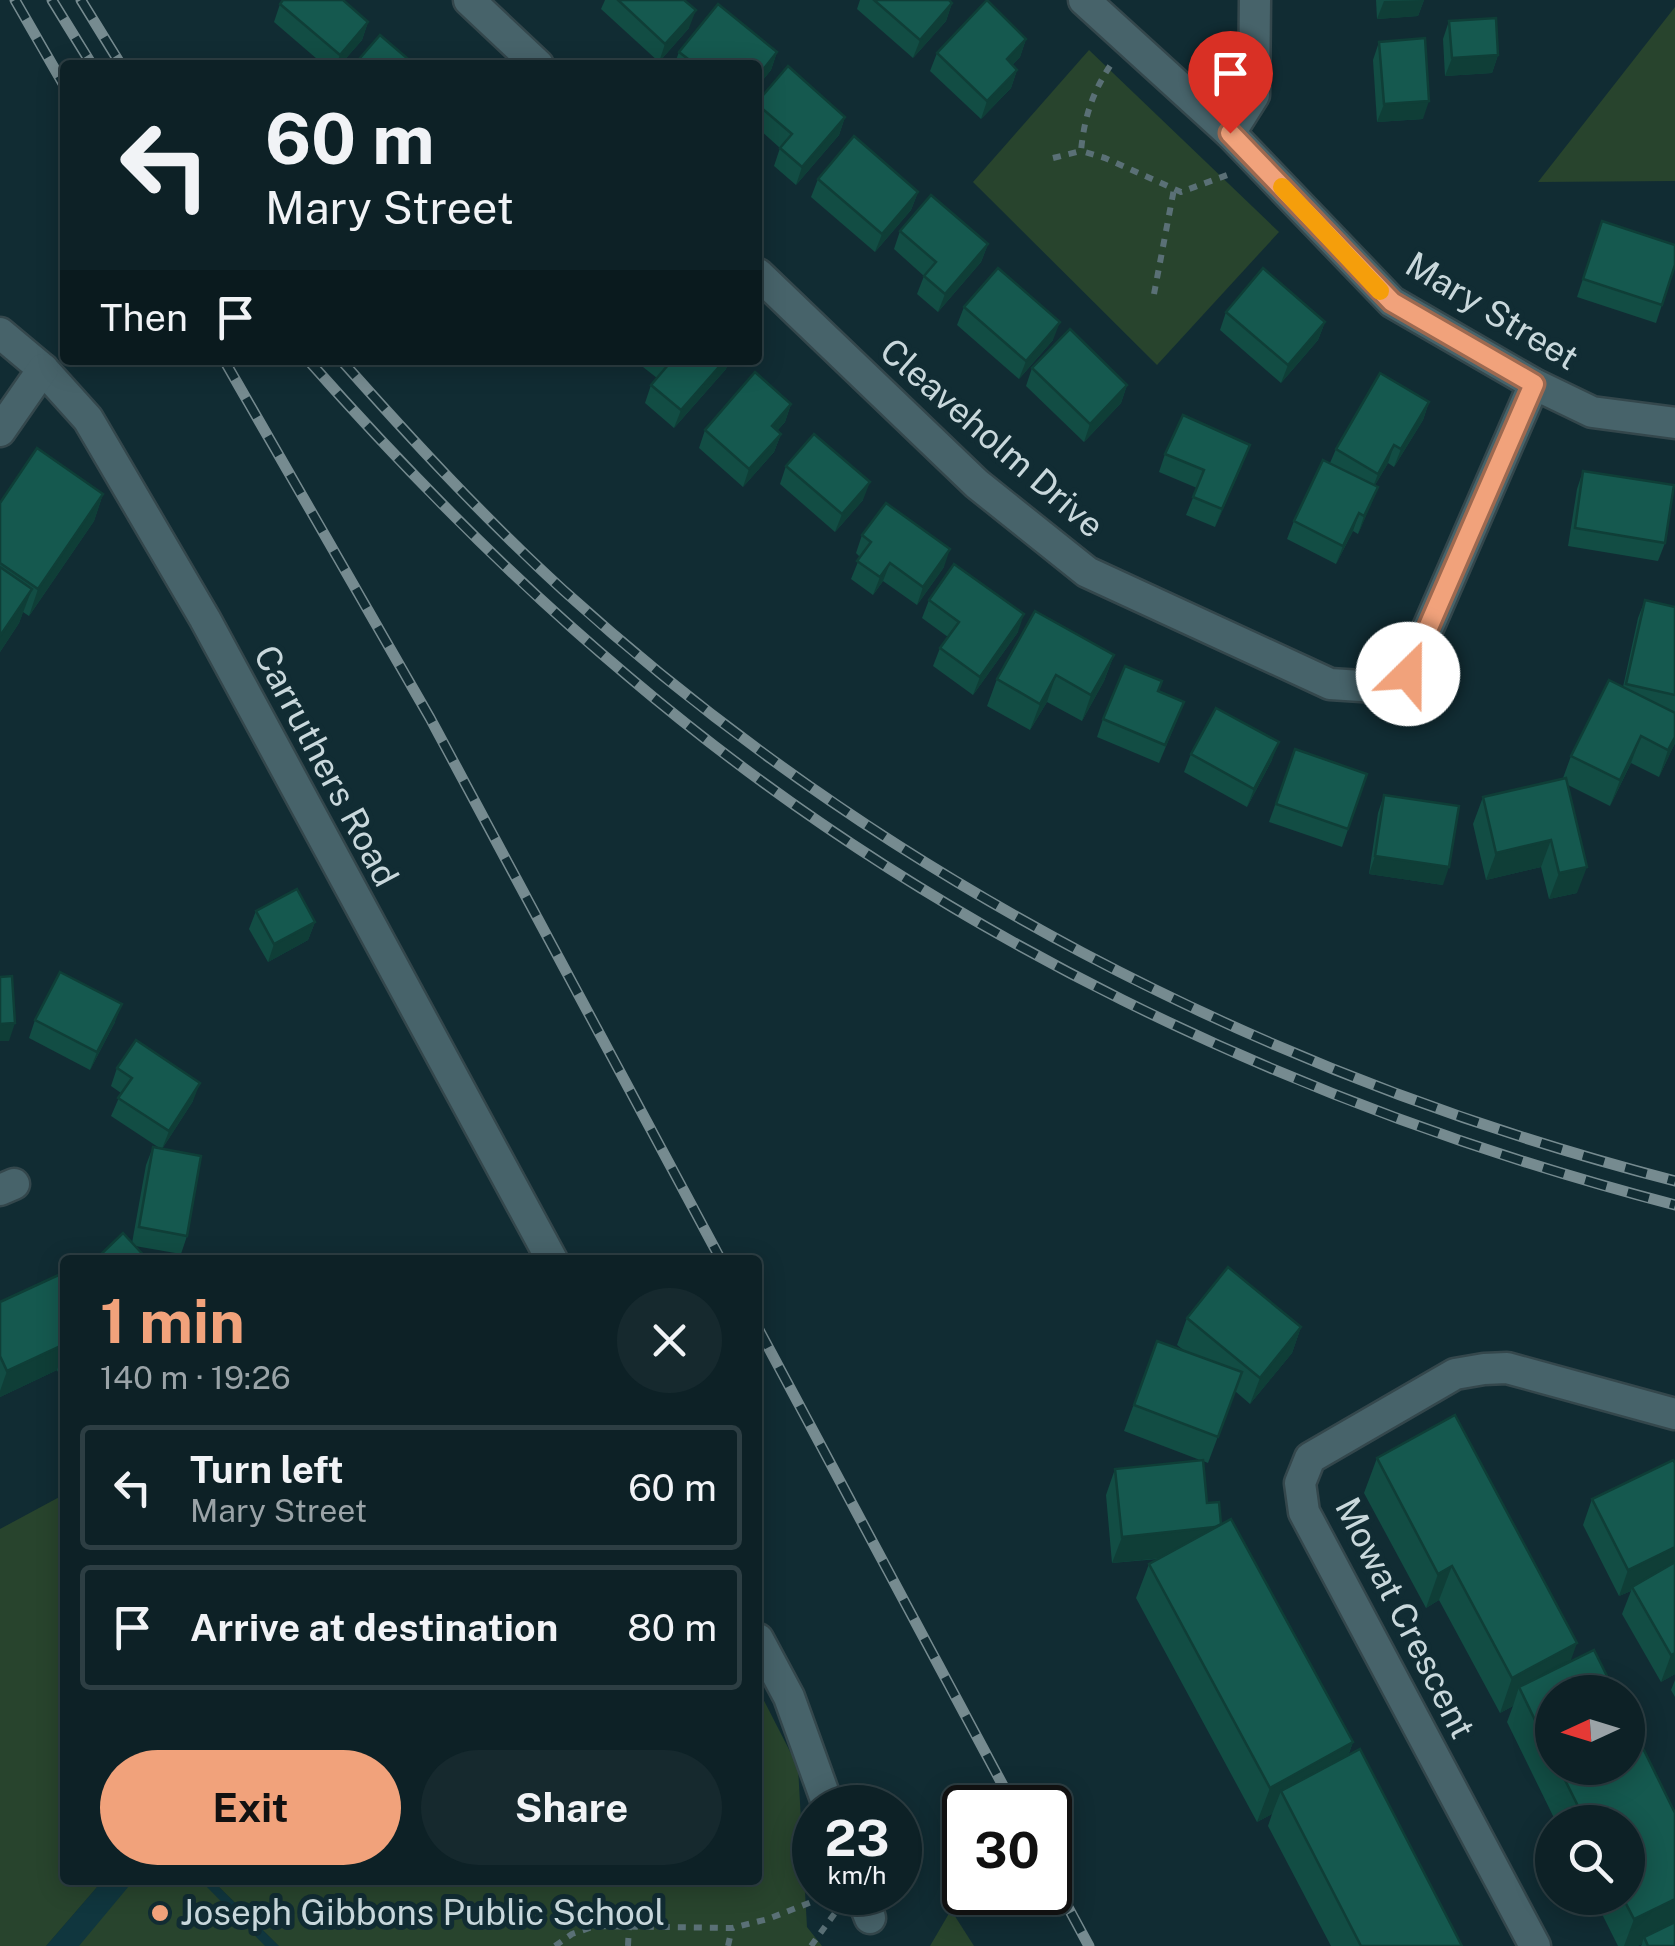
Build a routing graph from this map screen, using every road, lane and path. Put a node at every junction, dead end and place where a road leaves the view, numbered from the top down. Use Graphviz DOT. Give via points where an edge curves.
graph roads {
  1 [pos="470,0"];
  2 [pos="1084,0"];
  3 [pos="1255,0"];
  4 [pos="1128,40"];
  5 [pos="533,60"];
  6 [pos="1230,133"];
  7 [pos="1081,151"];
  8 [pos="1053,158"];
  9 [pos="1259,164"];
  10 [pos="1174,189"];
  11 [pos="762,278"];
  12 [pos="1154,294"];
  13 [pos="0,333"];
  14 [pos="44,369"];
  15 [pos="1534,384"];
  16 [pos="1675,424"];
  17 [pos="0,430"];
  18 [pos="549,1255"];
  19 [pos="1675,1414"];
  20 [pos="762,1646"];
  21 [pos="821,1785"];
  22 [pos="792,1909"];
  23 [pos="846,1915"];
  24 [pos="629,1926"];
  25 [pos="732,1928"];
  26 [pos="554,1946"];
  27 [pos="628,1946"];
  28 [pos="728,1946"];
  29 [pos="811,1946"];
  30 [pos="1535,1946"];
  1 -- 5 [label="street"];
  2 -- 4 [label="street, Mary Street"];
  3 -- 6 [label="street" via="1254,95"];
  4 -- 6 [label="street, Mary Street"];
  4 -- 7 [label="path" via="1094,90"];
  6 -- 9 [label="street, Mary Street"];
  7 -- 8 [label="path"];
  7 -- 10 [label="path"];
  9 -- 10 [label="path"];
  9 -- 15 [label="street, Mary Street" via="1392,302"];
  10 -- 12 [label="path"];
  11 -- 15 [label="street, Cleaveholm Drive" via="977,484 1087,572 1330,684 1377,686 1408,674"];
  13 -- 14 [label="street, Carruthers Road"];
  14 -- 17 [label="street"];
  14 -- 18 [label="street, Carruthers Road" via="88,420 204,619"];
  15 -- 16 [label="street, Mary Street" via="1592,412"];
  19 -- 30 [label="street, Mowat Crescent" via="1507,1368 1455,1374 1321,1450 1300,1483 1304,1512"];
  20 -- 21 [label="street" via="789,1697"];
  22 -- 25 [label="path"];
  23 -- 29 [label="path"];
  24 -- 25 [label="path"];
  24 -- 26 [label="path" via="595,1926"];
  24 -- 27 [label="path"];
  25 -- 28 [label="path"];
}
